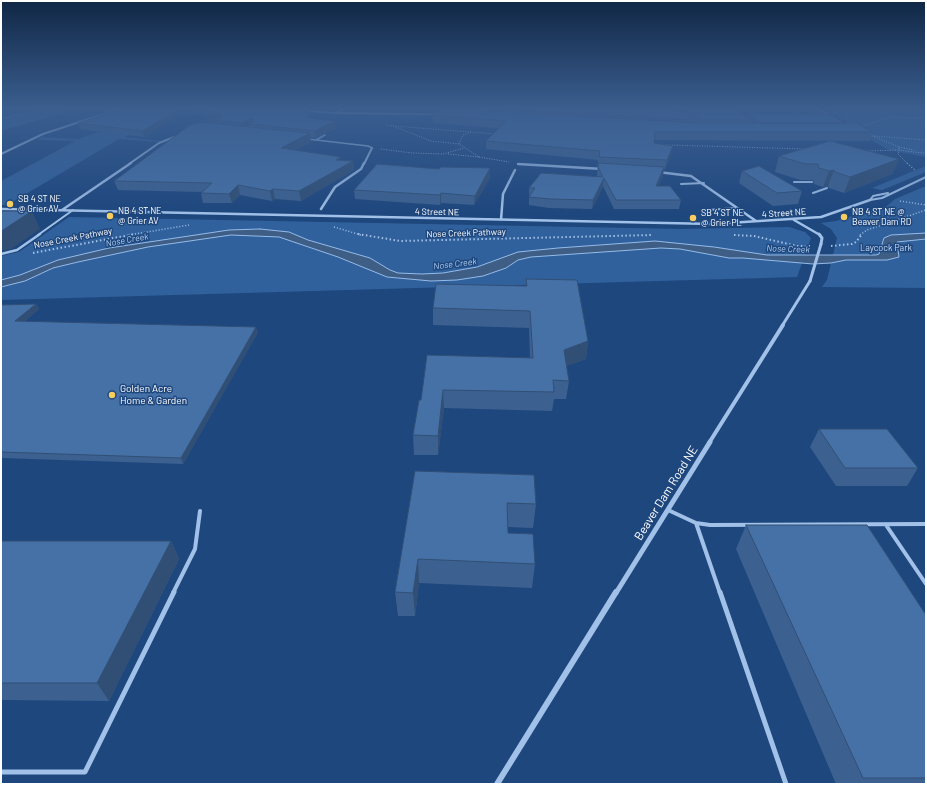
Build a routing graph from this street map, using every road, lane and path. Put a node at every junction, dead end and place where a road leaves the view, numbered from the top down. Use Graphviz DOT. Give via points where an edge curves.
graph roads {
  1 [pos="21,145"];
  2 [pos="157,145"];
  3 [pos="348,145"];
  4 [pos="460,145"];
  5 [pos="664,145"];
  6 [pos="893,145"];
  7 [pos="899,147"];
  8 [pos="372,148"];
  9 [pos="465,148"];
  10 [pos="813,150"];
  11 [pos="899,150"];
  12 [pos="865,151"];
  13 [pos="922,153"];
  14 [pos="1,154"];
  15 [pos="443,154"];
  16 [pos="926,154"];
  17 [pos="479,157"];
  18 [pos="518,164"];
  19 [pos="515,170"];
  20 [pos="610,170"];
  21 [pos="656,172"];
  22 [pos="925,177"];
  23 [pos="794,182"];
  24 [pos="812,182"];
  25 [pos="704,183"];
  26 [pos="681,184"];
  27 [pos="827,188"];
  28 [pos="813,193"];
  29 [pos="888,193"];
  30 [pos="870,200"];
  31 [pos="896,201"];
  32 [pos="926,206"];
  33 [pos="737,208"];
  34 [pos="1,209"];
  35 [pos="23,209"];
  36 [pos="321,209"];
  37 [pos="62,210"];
  38 [pos="73,210"];
  39 [pos="708,210"];
  40 [pos="926,210"];
  41 [pos="17,212"];
  42 [pos="794,219"];
  43 [pos="501,220"];
  44 [pos="757,222"];
  45 [pos="190,225"];
  46 [pos="333,227"];
  47 [pos="729,234"];
  48 [pos="658,235"];
  49 [pos="813,246"];
  50 [pos="828,246"];
  51 [pos="31,253"];
  52 [pos="1,254"];
  53 [pos="668,510"];
  54 [pos="200,511"];
  55 [pos="696,523"];
  56 [pos="926,524"];
  57 [pos="886,525"];
  58 [pos="926,584"];
  59 [pos="1,772"];
  60 [pos="497,784"];
  61 [pos="786,784"];
  1 -- 14 [label="street"];
  2 -- 37 [label="street"];
  3 -- 8 [label="lane"];
  4 -- 9 [label="path"];
  5 -- 10 [label="path"];
  6 -- 7 [label="path"];
  7 -- 11 [label="path"];
  7 -- 13 [label="path"];
  8 -- 15 [label="path"];
  8 -- 36 [label="street" via="361,169 335,187"];
  9 -- 15 [label="path"];
  9 -- 17 [label="path"];
  11 -- 12 [label="path"];
  11 -- 13 [label="path"];
  11 -- 22 [label="path" via="898,154"];
  13 -- 16 [label="path"];
  15 -- 17 [label="path"];
  17 -- 18 [label="path"];
  18 -- 20 [label="street"];
  19 -- 43 [label="street" via="503,194"];
  21 -- 25 [label="street" via="691,176"];
  22 -- 29 [label="lane, 4 Street NE"];
  23 -- 24 [label="lane"];
  25 -- 26 [label="lane"];
  25 -- 33 [label="street"];
  27 -- 28 [label="lane"];
  29 -- 30 [label="lane, 4 Street NE" via="879,199"];
  29 -- 30 [label="lane, 4 Street NE" via="873,196"];
  30 -- 42 [label="street, 4 Street NE" via="834,214"];
  31 -- 32 [label="path"];
  33 -- 39 [label="lane"];
  33 -- 44 [label="street"];
  34 -- 35 [label="street, 4 Street NE"];
  35 -- 37 [label="street, 4 Street NE"];
  35 -- 41 [label="lane"];
  37 -- 38 [label="street, 4 Street NE"];
  38 -- 43 [label="street, 4 Street NE"];
  38 -- 52 [label="lane" via="17,250"];
  40 -- 50 [label="path" via="867,230 852,244"];
  42 -- 44 [label="street, 4 Street NE"];
  42 -- 53 [label="street, Beaver Dam Road NE, bridge" via="820,233 822,238 810,281"];
  43 -- 44 [label="street, 4 Street NE" via="672,224"];
  45 -- 51 [label="path, Nose Creek Pathway" via="79,242"];
  46 -- 48 [label="path, Nose Creek Pathway" via="368,237 400,241"];
  47 -- 49 [label="path" via="754,236 798,246"];
  53 -- 55 [label="lane"];
  53 -- 60 [label="street, Beaver Dam Road NE"];
  54 -- 59 [label="lane" via="195,549 85,772"];
  55 -- 57 [label="lane"];
  55 -- 61 [label="lane"];
  56 -- 57 [label="lane"];
  57 -- 58 [label="lane"];
}
